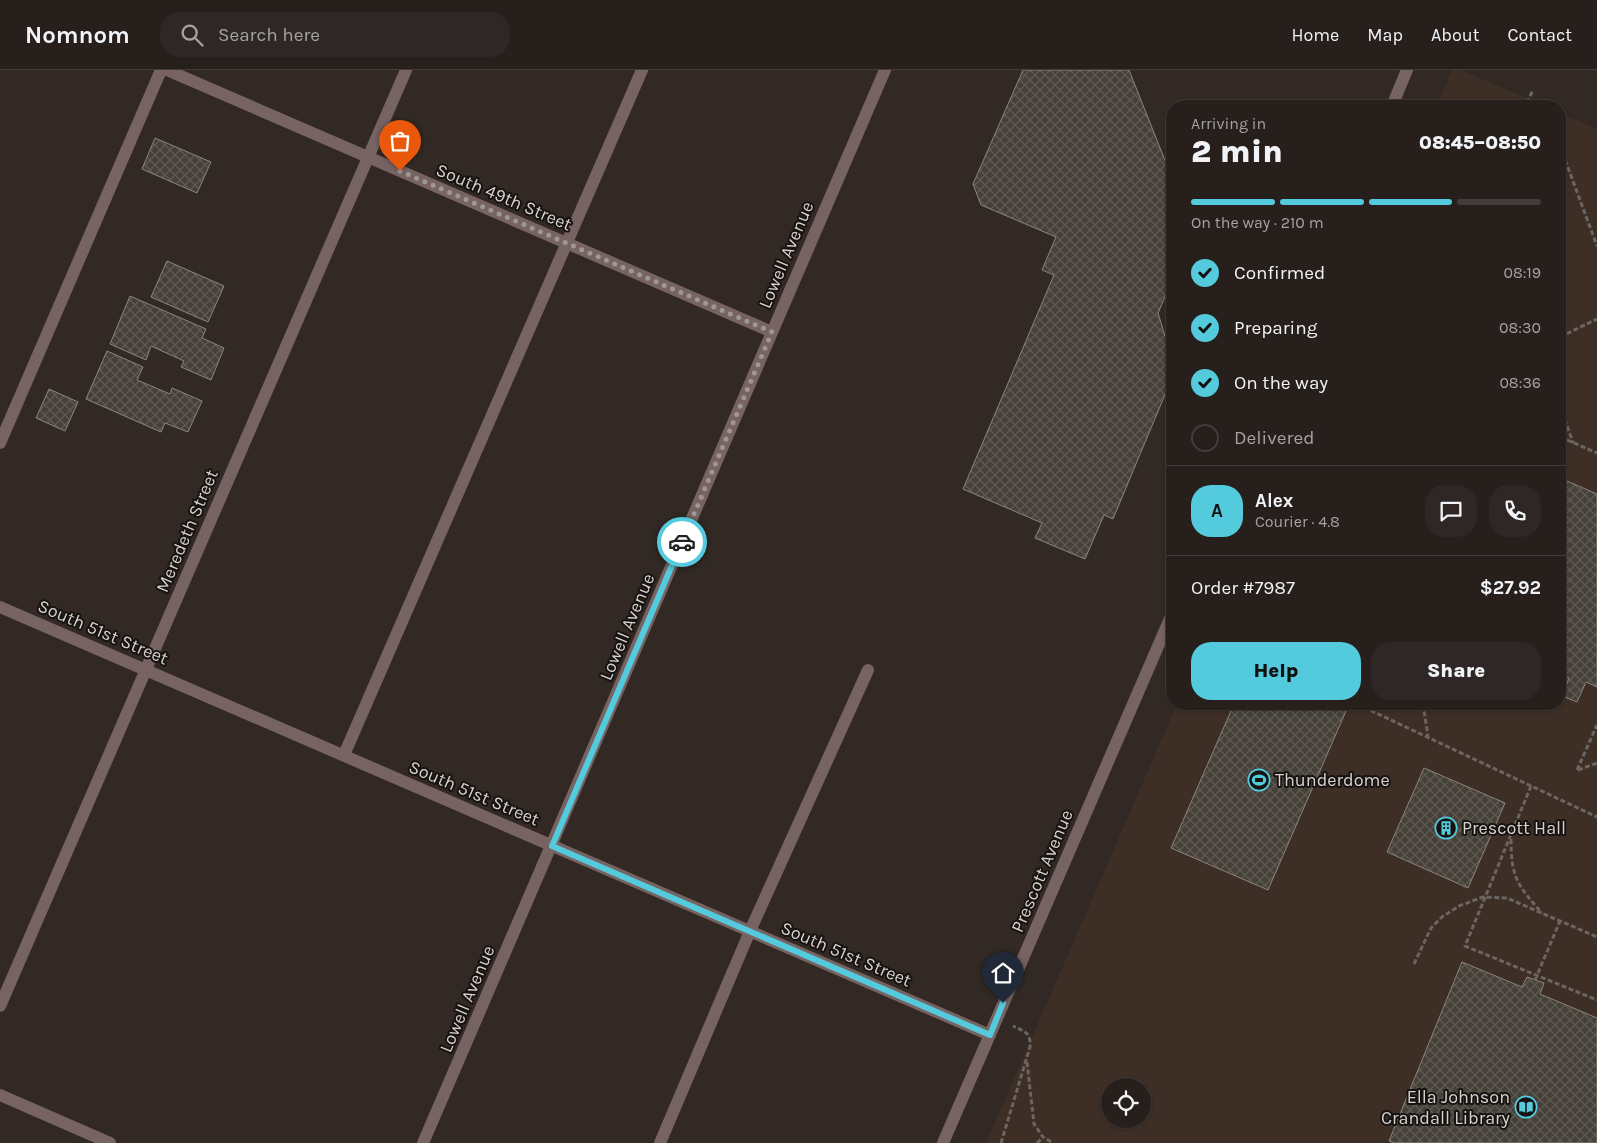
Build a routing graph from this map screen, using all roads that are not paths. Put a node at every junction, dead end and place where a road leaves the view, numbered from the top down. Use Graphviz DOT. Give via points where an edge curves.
graph roads {
  1 [pos="161,70"];
  2 [pos="167,70"];
  3 [pos="406,70"];
  4 [pos="642,70"];
  5 [pos="885,70"];
  6 [pos="1407,70"];
  7 [pos="1394,100"];
  8 [pos="368,157"];
  9 [pos="567,243"];
  10 [pos="772,332"];
  11 [pos="0,443"];
  12 [pos="0,607"];
  13 [pos="1166,628"];
  14 [pos="146,670"];
  15 [pos="868,670"];
  16 [pos="344,756"];
  17 [pos="552,846"];
  18 [pos="750,931"];
  19 [pos="0,1006"];
  20 [pos="990,1035"];
  21 [pos="0,1095"];
  22 [pos="110,1143"];
  23 [pos="423,1143"];
  24 [pos="660,1143"];
  25 [pos="943,1143"];
  1 -- 11 [label="street"];
  2 -- 8 [label="street, South 49th Street"];
  3 -- 8 [label="street, Meredeth Street"];
  4 -- 9 [label="street"];
  5 -- 10 [label="street, Lowell Avenue"];
  6 -- 7 [label="street"];
  8 -- 9 [label="street, South 49th Street"];
  8 -- 14 [label="street, Meredeth Street"];
  9 -- 10 [label="street, South 49th Street"];
  9 -- 16 [label="street"];
  10 -- 17 [label="street, Lowell Avenue"];
  12 -- 14 [label="street, South 51st Street"];
  13 -- 20 [label="street, Prescott Avenue"];
  14 -- 16 [label="street, South 51st Street"];
  14 -- 19 [label="street, Meredeth Street"];
  15 -- 18 [label="street"];
  16 -- 17 [label="street, South 51st Street"];
  17 -- 18 [label="street, South 51st Street"];
  17 -- 23 [label="street, Lowell Avenue"];
  18 -- 20 [label="street, South 51st Street"];
  18 -- 24 [label="street"];
  20 -- 25 [label="street, Prescott Avenue"];
  21 -- 22 [label="street"];
}
